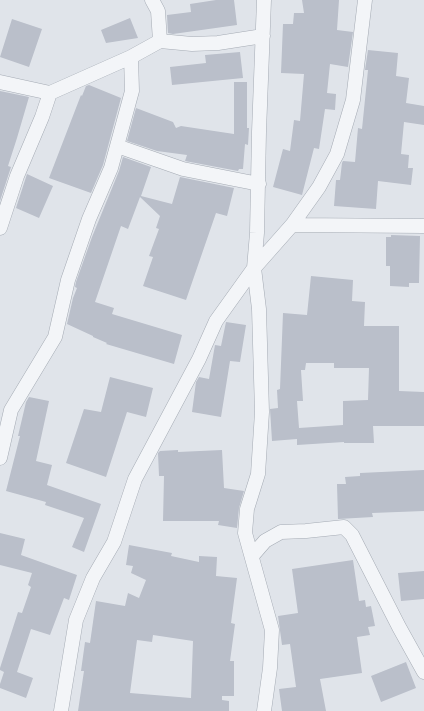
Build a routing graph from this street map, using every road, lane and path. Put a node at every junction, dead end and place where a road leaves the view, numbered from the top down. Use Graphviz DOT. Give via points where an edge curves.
graph roads {
  1 [pos="152,0"];
  2 [pos="264,0"];
  3 [pos="365,0"];
  4 [pos="263,36"];
  5 [pos="160,41"];
  6 [pos="131,57"];
  7 [pos="0,82"];
  8 [pos="50,93"];
  9 [pos="117,146"];
  10 [pos="259,184"];
  11 [pos="292,225"];
  12 [pos="424,226"];
  13 [pos="0,228"];
  14 [pos="254,268"];
  15 [pos="0,458"];
  16 [pos="252,556"];
  17 [pos="424,672"];
  18 [pos="61,711"];
  19 [pos="264,711"];
  1 -- 5 [label="street" via="158,11"];
  2 -- 4 [label="street"];
  3 -- 11 [label="street" via="353,100 337,154 319,187"];
  4 -- 5 [label="street" via="218,43"];
  4 -- 10 [label="street"];
  5 -- 6 [label="street"];
  6 -- 8 [label="street"];
  6 -- 9 [label="street" via="132,91"];
  7 -- 8 [label="street"];
  8 -- 13 [label="street" via="17,176"];
  9 -- 10 [label="street" via="183,169"];
  9 -- 15 [label="street" via="68,280 55,337 11,410"];
  10 -- 14 [label="street"];
  11 -- 12 [label="street"];
  11 -- 14 [label="street"];
  14 -- 16 [label="street" via="259,309 262,412 258,474 248,509 246,534"];
  14 -- 18 [label="street" via="216,321 136,479 114,542 93,578 76,620"];
  16 -- 17 [label="street" via="265,541 281,532 344,527 352,536"];
  16 -- 19 [label="street" via="272,630"];
}
